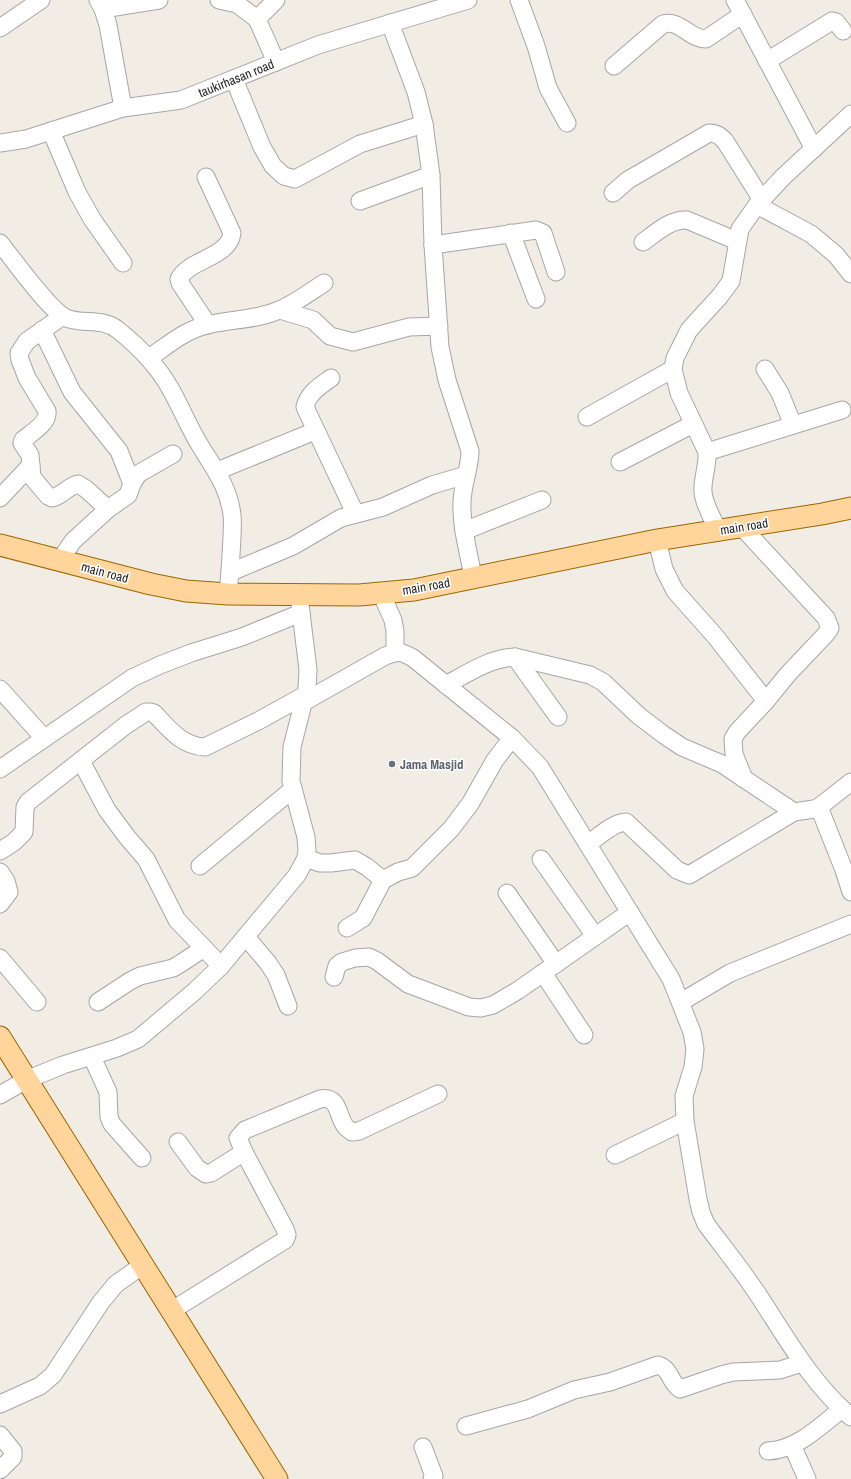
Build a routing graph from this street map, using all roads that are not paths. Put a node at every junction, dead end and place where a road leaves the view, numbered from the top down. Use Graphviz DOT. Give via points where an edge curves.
graph roads {
  1 [pos="41,0"];
  2 [pos="159,0"];
  3 [pos="219,0"];
  4 [pos="276,0"];
  5 [pos="468,0"];
  6 [pos="519,0"];
  7 [pos="100,4"];
  8 [pos="739,7"];
  9 [pos="257,18"];
  10 [pos="390,24"];
  11 [pos="0,28"];
  12 [pos="843,31"];
  13 [pos="767,60"];
  14 [pos="276,62"];
  15 [pos="614,66"];
  16 [pos="234,79"];
  17 [pos="123,108"];
  18 [pos="851,114"];
  19 [pos="567,123"];
  20 [pos="424,124"];
  21 [pos="51,131"];
  22 [pos="0,143"];
  23 [pos="814,149"];
  24 [pos="431,175"];
  25 [pos="206,178"];
  26 [pos="613,193"];
  27 [pos="360,201"];
  28 [pos="759,203"];
  29 [pos="511,233"];
  30 [pos="737,241"];
  31 [pos="643,242"];
  32 [pos="0,243"];
  33 [pos="433,245"];
  34 [pos="123,263"];
  35 [pos="556,272"];
  36 [pos="851,274"];
  37 [pos="324,283"];
  38 [pos="536,299"];
  39 [pos="280,310"];
  40 [pos="63,316"];
  41 [pos="208,325"];
  42 [pos="439,326"];
  43 [pos="42,330"];
  44 [pos="149,358"];
  45 [pos="673,369"];
  46 [pos="765,369"];
  47 [pos="330,378"];
  48 [pos="842,410"];
  49 [pos="586,417"];
  50 [pos="693,424"];
  51 [pos="793,425"];
  52 [pos="315,431"];
  53 [pos="707,452"];
  54 [pos="173,454"];
  55 [pos="620,462"];
  56 [pos="31,465"];
  57 [pos="217,471"];
  58 [pos="466,475"];
  59 [pos="132,484"];
  60 [pos="0,498"];
  61 [pos="542,500"];
  62 [pos="851,508"];
  63 [pos="108,509"];
  64 [pos="355,513"];
  65 [pos="741,526"];
  66 [pos="718,530"];
  67 [pos="464,531"];
  68 [pos="657,540"];
  69 [pos="0,544"];
  70 [pos="60,560"];
  71 [pos="231,572"];
  72 [pos="474,577"];
  73 [pos="382,593"];
  74 [pos="228,594"];
  75 [pos="300,604"];
  76 [pos="395,652"];
  77 [pos="515,658"];
  78 [pos="446,685"];
  79 [pos="0,689"];
  80 [pos="303,699"];
  81 [pos="766,701"];
  82 [pos="558,717"];
  83 [pos="44,738"];
  84 [pos="512,738"];
  85 [pos="81,761"];
  86 [pos="0,769"];
  87 [pos="744,779"];
  88 [pos="851,782"];
  89 [pos="292,789"];
  90 [pos="819,807"];
  91 [pos="794,812"];
  92 [pos="588,844"];
  93 [pos="0,851"];
  94 [pos="306,858"];
  95 [pos="542,859"];
  96 [pos="200,866"];
  97 [pos="0,872"];
  98 [pos="384,880"];
  99 [pos="850,888"];
  100 [pos="507,893"];
  101 [pos="0,904"];
  102 [pos="630,912"];
  103 [pos="851,924"];
  104 [pos="347,928"];
  105 [pos="595,936"];
  106 [pos="246,937"];
  107 [pos="204,948"];
  108 [pos="0,958"];
  109 [pos="221,966"];
  110 [pos="550,968"];
  111 [pos="334,977"];
  112 [pos="37,1002"];
  113 [pos="98,1002"];
  114 [pos="681,1002"];
  115 [pos="288,1006"];
  116 [pos="584,1036"];
  117 [pos="0,1037"];
  118 [pos="92,1057"];
  119 [pos="26,1080"];
  120 [pos="438,1094"];
  121 [pos="0,1095"];
  122 [pos="685,1121"];
  123 [pos="178,1142"];
  124 [pos="244,1152"];
  125 [pos="615,1155"];
  126 [pos="142,1158"];
  127 [pos="143,1265"];
  128 [pos="171,1311"];
  129 [pos="802,1363"];
  130 [pos="0,1404"];
  131 [pos="846,1413"];
  132 [pos="466,1426"];
  133 [pos="0,1435"];
  134 [pos="792,1446"];
  135 [pos="423,1447"];
  136 [pos="768,1451"];
  137 [pos="0,1470"];
  138 [pos="276,1479"];
  139 [pos="432,1479"];
  140 [pos="808,1479"];
  1 -- 11 [label="street"];
  2 -- 7 [label="street"];
  3 -- 9 [label="street" via="237,4"];
  4 -- 9 [label="street"];
  5 -- 10 [label="street, taukirhasan road"];
  6 -- 19 [label="street" via="548,88"];
  7 -- 17 [label="street" via="108,25"];
  8 -- 13 [label="street"];
  8 -- 15 [label="street" via="706,39 699,39 675,24 663,24"];
  9 -- 14 [label="street"];
  10 -- 14 [label="street, taukirhasan road" via="318,45"];
  10 -- 20 [label="street" via="416,92"];
  12 -- 13 [label="street" via="832,21"];
  13 -- 23 [label="street"];
  14 -- 16 [label="street, taukirhasan road"];
  16 -- 17 [label="street, taukirhasan road" via="181,100"];
  16 -- 20 [label="street" via="262,147 284,176 295,179 360,144"];
  17 -- 21 [label="street, taukirhasan road"];
  18 -- 23 [label="street"];
  20 -- 24 [label="street"];
  21 -- 22 [label="street, taukirhasan road" via="26,139"];
  21 -- 34 [label="street" via="76,192"];
  23 -- 28 [label="street"];
  24 -- 27 [label="street"];
  24 -- 33 [label="street"];
  25 -- 41 [label="street" via="232,233 231,238 222,249 184,272 179,279"];
  26 -- 28 [label="street" via="628,180 709,133 714,133 724,141"];
  28 -- 30 [label="street" via="740,229"];
  28 -- 36 [label="street" via="811,234 836,255"];
  29 -- 33 [label="street"];
  29 -- 35 [label="street" via="536,230 543,233"];
  29 -- 38 [label="street"];
  30 -- 31 [label="street" via="687,220 680,220 672,222"];
  30 -- 45 [label="street" via="731,281 689,330 675,358"];
  32 -- 40 [label="street" via="49,304"];
  33 -- 42 [label="street"];
  37 -- 39 [label="street"];
  39 -- 41 [label="street"];
  39 -- 42 [label="street" via="313,320 330,336 353,342 409,327"];
  40 -- 43 [label="street"];
  40 -- 44 [label="street" via="74,321 97,321 108,324"];
  41 -- 44 [label="street" via="181,336"];
  42 -- 58 [label="street" via="440,348 447,380 470,451"];
  43 -- 56 [label="street" via="27,341 19,353 27,378 48,414 45,421 23,440 22,443 30,455"];
  43 -- 59 [label="street" via="72,392 119,451"];
  44 -- 57 [label="street" via="170,387 200,446"];
  45 -- 49 [label="street"];
  45 -- 50 [label="street" via="679,393"];
  46 -- 51 [label="street" via="780,393"];
  47 -- 52 [label="street" via="306,400 305,407"];
  48 -- 51 [label="street"];
  50 -- 53 [label="street"];
  50 -- 55 [label="street"];
  51 -- 53 [label="street"];
  52 -- 57 [label="street"];
  52 -- 64 [label="street"];
  53 -- 66 [label="street" via="703,491"];
  54 -- 59 [label="street" via="138,474"];
  56 -- 60 [label="street"];
  56 -- 63 [label="street" via="32,476 48,496 52,498 78,484"];
  57 -- 71 [label="street" via="227,493 232,516"];
  58 -- 64 [label="street" via="432,485 383,507"];
  58 -- 67 [label="street" via="462,503"];
  59 -- 63 [label="street" via="128,495"];
  61 -- 67 [label="street"];
  62 -- 65 [label="main road, main road"];
  63 -- 70 [label="street" via="73,541"];
  64 -- 71 [label="street" via="341,518 293,546"];
  65 -- 66 [label="main road, main road"];
  65 -- 81 [label="street" via="826,618 830,628"];
  66 -- 68 [label="main road, main road"];
  67 -- 72 [label="street"];
  68 -- 72 [label="main road, main road"];
  68 -- 81 [label="street" via="664,569 675,590"];
  69 -- 70 [label="main road, main road"];
  70 -- 74 [label="main road, main road" via="151,584 186,591"];
  71 -- 74 [label="street"];
  72 -- 73 [label="main road, main road" via="414,590"];
  73 -- 75 [label="main road, main road"];
  73 -- 76 [label="street" via="393,620"];
  74 -- 75 [label="main road, main road"];
  75 -- 80 [label="street" via="308,670 307,688"];
  75 -- 83 [label="street" via="242,637 191,653 132,678"];
  76 -- 78 [label="street" via="402,652 413,658"];
  76 -- 80 [label="street"];
  77 -- 78 [label="street" via="491,661"];
  77 -- 82 [label="street"];
  77 -- 87 [label="street" via="590,675 603,682 639,716 664,735 682,747 722,764"];
  78 -- 84 [label="street"];
  79 -- 83 [label="street"];
  80 -- 85 [label="street" via="205,747 195,746 178,738 154,713 146,712"];
  80 -- 89 [label="street" via="292,747"];
  81 -- 87 [label="street" via="733,739 734,754"];
  83 -- 86 [label="street"];
  84 -- 92 [label="street" via="540,767"];
  84 -- 98 [label="street" via="451,829 412,868"];
  85 -- 93 [label="street" via="28,802 25,807 24,832"];
  85 -- 107 [label="street" via="107,810 146,859 178,920"];
  87 -- 91 [label="street"];
  88 -- 90 [label="street"];
  89 -- 94 [label="street" via="306,837"];
  89 -- 96 [label="street"];
  90 -- 91 [label="street"];
  90 -- 99 [label="street"];
  91 -- 92 [label="street" via="689,875 677,870 626,822 615,825"];
  92 -- 102 [label="street"];
  94 -- 98 [label="street" via="320,863 355,860"];
  94 -- 106 [label="street" via="297,875"];
  95 -- 105 [label="street"];
  97 -- 101 [label="street" via="9,892"];
  98 -- 104 [label="street" via="363,918"];
  100 -- 110 [label="street"];
  102 -- 105 [label="street"];
  102 -- 114 [label="street" via="671,979"];
  103 -- 114 [label="street" via="730,973"];
  105 -- 110 [label="street"];
  106 -- 109 [label="street"];
  106 -- 115 [label="street" via="276,975"];
  107 -- 109 [label="street"];
  107 -- 113 [label="street" via="173,968 130,981"];
  108 -- 112 [label="street"];
  109 -- 118 [label="street" via="138,1039"];
  110 -- 111 [label="street" via="518,991 493,1005 481,1008 469,1007 408,984 369,957 342,962 337,966"];
  110 -- 116 [label="street"];
  114 -- 122 [label="street" via="695,1049 693,1068 684,1096"];
  117 -- 119 [label="main road"];
  118 -- 119 [label="street"];
  118 -- 126 [label="street" via="108,1092 109,1117 112,1124"];
  119 -- 121 [label="street"];
  119 -- 127 [label="main road"];
  120 -- 124 [label="street" via="352,1132 345,1127 334,1102 326,1098 320,1099 245,1130 238,1138"];
  122 -- 125 [label="street"];
  122 -- 129 [label="street" via="698,1199 706,1224 756,1292"];
  123 -- 124 [label="street" via="197,1168 206,1174"];
  124 -- 128 [label="street" via="285,1229 285,1240"];
  127 -- 128 [label="main road"];
  127 -- 130 [label="street" via="116,1284 101,1302 53,1375 40,1386"];
  128 -- 138 [label="main road"];
  129 -- 131 [label="street"];
  129 -- 132 [label="street" via="780,1370 733,1372 680,1389 665,1368 658,1365 610,1382 574,1390 528,1409"];
  131 -- 134 [label="street"];
  133 -- 137 [label="street" via="13,1451 12,1457"];
  134 -- 136 [label="street" via="778,1451"];
  134 -- 140 [label="street"];
  135 -- 139 [label="street" via="434,1476"];
}
